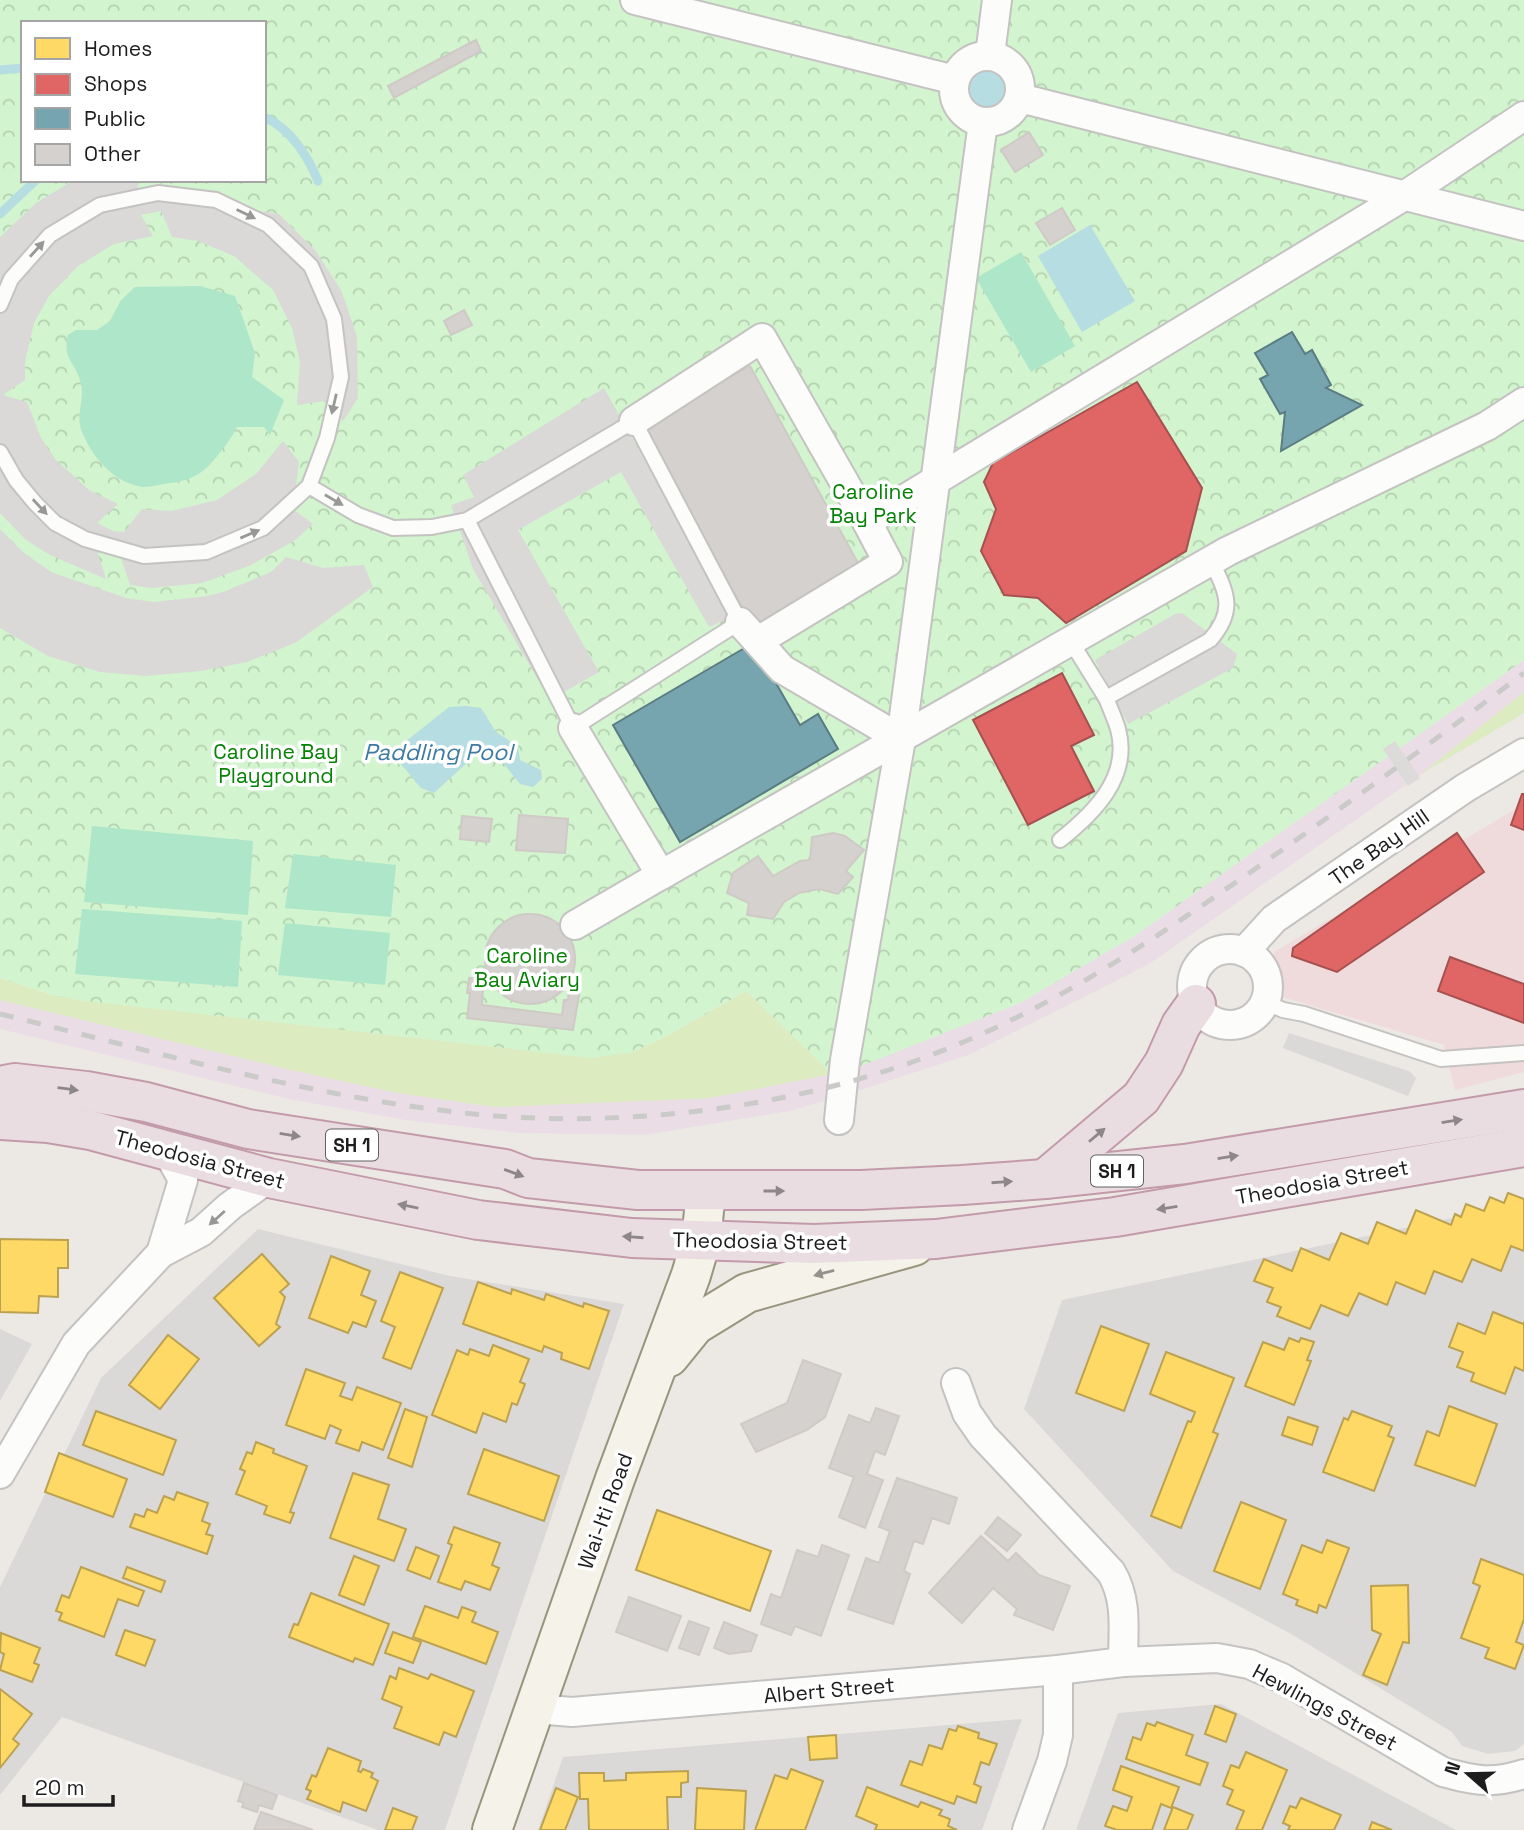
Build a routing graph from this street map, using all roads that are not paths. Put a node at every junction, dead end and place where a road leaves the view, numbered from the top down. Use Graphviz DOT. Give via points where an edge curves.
graph roads {
  1 [pos="635,0"];
  2 [pos="997,0"];
  3 [pos="990,55"];
  4 [pos="955,80"];
  5 [pos="1020,98"];
  6 [pos="1524,116"];
  7 [pos="983,122"];
  8 [pos="1404,196"];
  9 [pos="1524,226"];
  10 [pos="0,305"];
  11 [pos="1524,402"];
  12 [pos="634,421"];
  13 [pos="0,452"];
  14 [pos="936,478"];
  15 [pos="309,486"];
  16 [pos="467,520"];
  17 [pos="867,522"];
  18 [pos="1211,561"];
  19 [pos="749,631"];
  20 [pos="1070,640"];
  21 [pos="1106,698"];
  22 [pos="573,728"];
  23 [pos="901,739"];
  24 [pos="1524,753"];
  25 [pos="1060,839"];
  26 [pos="661,876"];
  27 [pos="575,925"];
  28 [pos="1244,952"];
  29 [pos="1265,1002"];
  30 [pos="1196,1004"];
  31 [pos="1524,1053"];
  32 [pos="0,1086"];
  33 [pos="1524,1109"];
  34 [pos="0,1120"];
  35 [pos="839,1120"];
  36 [pos="1524,1147"];
  37 [pos="166,1149"];
  38 [pos="269,1178"];
  39 [pos="1045,1179"];
  40 [pos="706,1191"];
  41 [pos="936,1239"];
  42 [pos="701,1241"];
  43 [pos="161,1252"];
  44 [pos="654,1376"];
  45 [pos="956,1383"];
  46 [pos="0,1474"];
  47 [pos="1123,1662"];
  48 [pos="1058,1671"];
  49 [pos="535,1709"];
  50 [pos="1524,1774"];
  51 [pos="492,1830"];
  52 [pos="1027,1830"];
  1 -- 4 [label="street"];
  2 -- 3 [label="street"];
  3 -- 4 [label="street" via="973,58"];
  3 -- 5 [label="street" via="1012,66 1021,87"];
  4 -- 7 [label="street" via="959,107"];
  5 -- 7 [label="street" via="1010,114"];
  5 -- 8 [label="street"];
  6 -- 8 [label="street"];
  7 -- 14 [label="street"];
  8 -- 9 [label="street"];
  8 -- 14 [label="street"];
  10 -- 15 [label="lane, one-way" via="11,279 50,235 100,205 158,193 216,200 268,225 311,266 334,319 341,377 327,438"];
  11 -- 18 [label="street" via="1487,426"];
  12 -- 16 [label="lane"];
  12 -- 17 [label="street" via="762,338"];
  12 -- 19 [label="lane"];
  13 -- 15 [label="lane, one-way" via="16,480 55,523 85,539 144,556 206,552 241,538 264,528"];
  14 -- 17 [label="street"];
  14 -- 23 [label="street"];
  15 -- 16 [label="lane, one-way" via="393,528"];
  16 -- 22 [label="lane"];
  17 -- 19 [label="street" via="888,562"];
  18 -- 20 [label="street"];
  18 -- 21 [label="lane" via="1226,589 1222,627 1210,640"];
  19 -- 22 [label="lane"];
  19 -- 23 [label="street" via="782,669"];
  20 -- 21 [label="lane"];
  20 -- 23 [label="street"];
  21 -- 25 [label="lane" via="1121,746 1118,773 1098,806"];
  22 -- 26 [label="street"];
  23 -- 26 [label="street"];
  23 -- 35 [label="street" via="845,1060"];
  24 -- 28 [label="street, The Bay Hill" via="1274,919"];
  26 -- 27 [label="street"];
  28 -- 29 [label="street" via="1262,967 1267,979"];
  28 -- 30 [label="street" via="1222,950 1202,961 1192,982"];
  29 -- 30 [label="street" via="1257,1014 1231,1025 1204,1016"];
  29 -- 31 [label="lane" via="1441,1059"];
  39 -- 30 [label="highway, one-way" via="1141,1098"];
  32 -- 40 [label="highway, Theodosia Street / SH 1, one-way" via="15,1083 122,1097 248,1129 505,1169 528,1178 638,1190"];
  39 -- 33 [label="highway, Theodosia Street / SH 1, one-way" via="1185,1164"];
  34 -- 37 [label="highway, Theodosia Street / SH 1" via="79,1128"];
  36 -- 41 [label="highway, Theodosia Street / SH 1, one-way" via="1115,1217"];
  37 -- 38 [label="highway, Theodosia Street / SH 1"];
  37 -- 43 [label="street" via="183,1180"];
  42 -- 38 [label="highway, Theodosia Street / SH 1, one-way" via="478,1220"];
  38 -- 43 [label="street, one-way" via="201,1232"];
  40 -- 39 [label="highway, Theodosia Street / SH 1, one-way" via="861,1190"];
  40 -- 42 [label="main road, Wai-Iti Road"];
  41 -- 42 [label="highway, Theodosia Street / SH 1" via="814,1244"];
  41 -- 44 [label="main road, one-way" via="747,1293 695,1325"];
  42 -- 44 [label="main road, Wai-Iti Road"];
  43 -- 46 [label="street" via="76,1344"];
  44 -- 49 [label="main road, Wai-Iti Road"];
  45 -- 47 [label="street" via="967,1413 983,1437 1119,1585 1124,1603"];
  47 -- 48 [label="street, Albert Street"];
  47 -- 50 [label="street, Hewlings Street" via="1217,1658 1249,1664 1282,1678 1443,1772 1500,1782"];
  48 -- 49 [label="street, Albert Street" via="572,1712"];
  48 -- 52 [label="street" via="1058,1735"];
  49 -- 51 [label="main road, Wai-Iti Road"];
}
